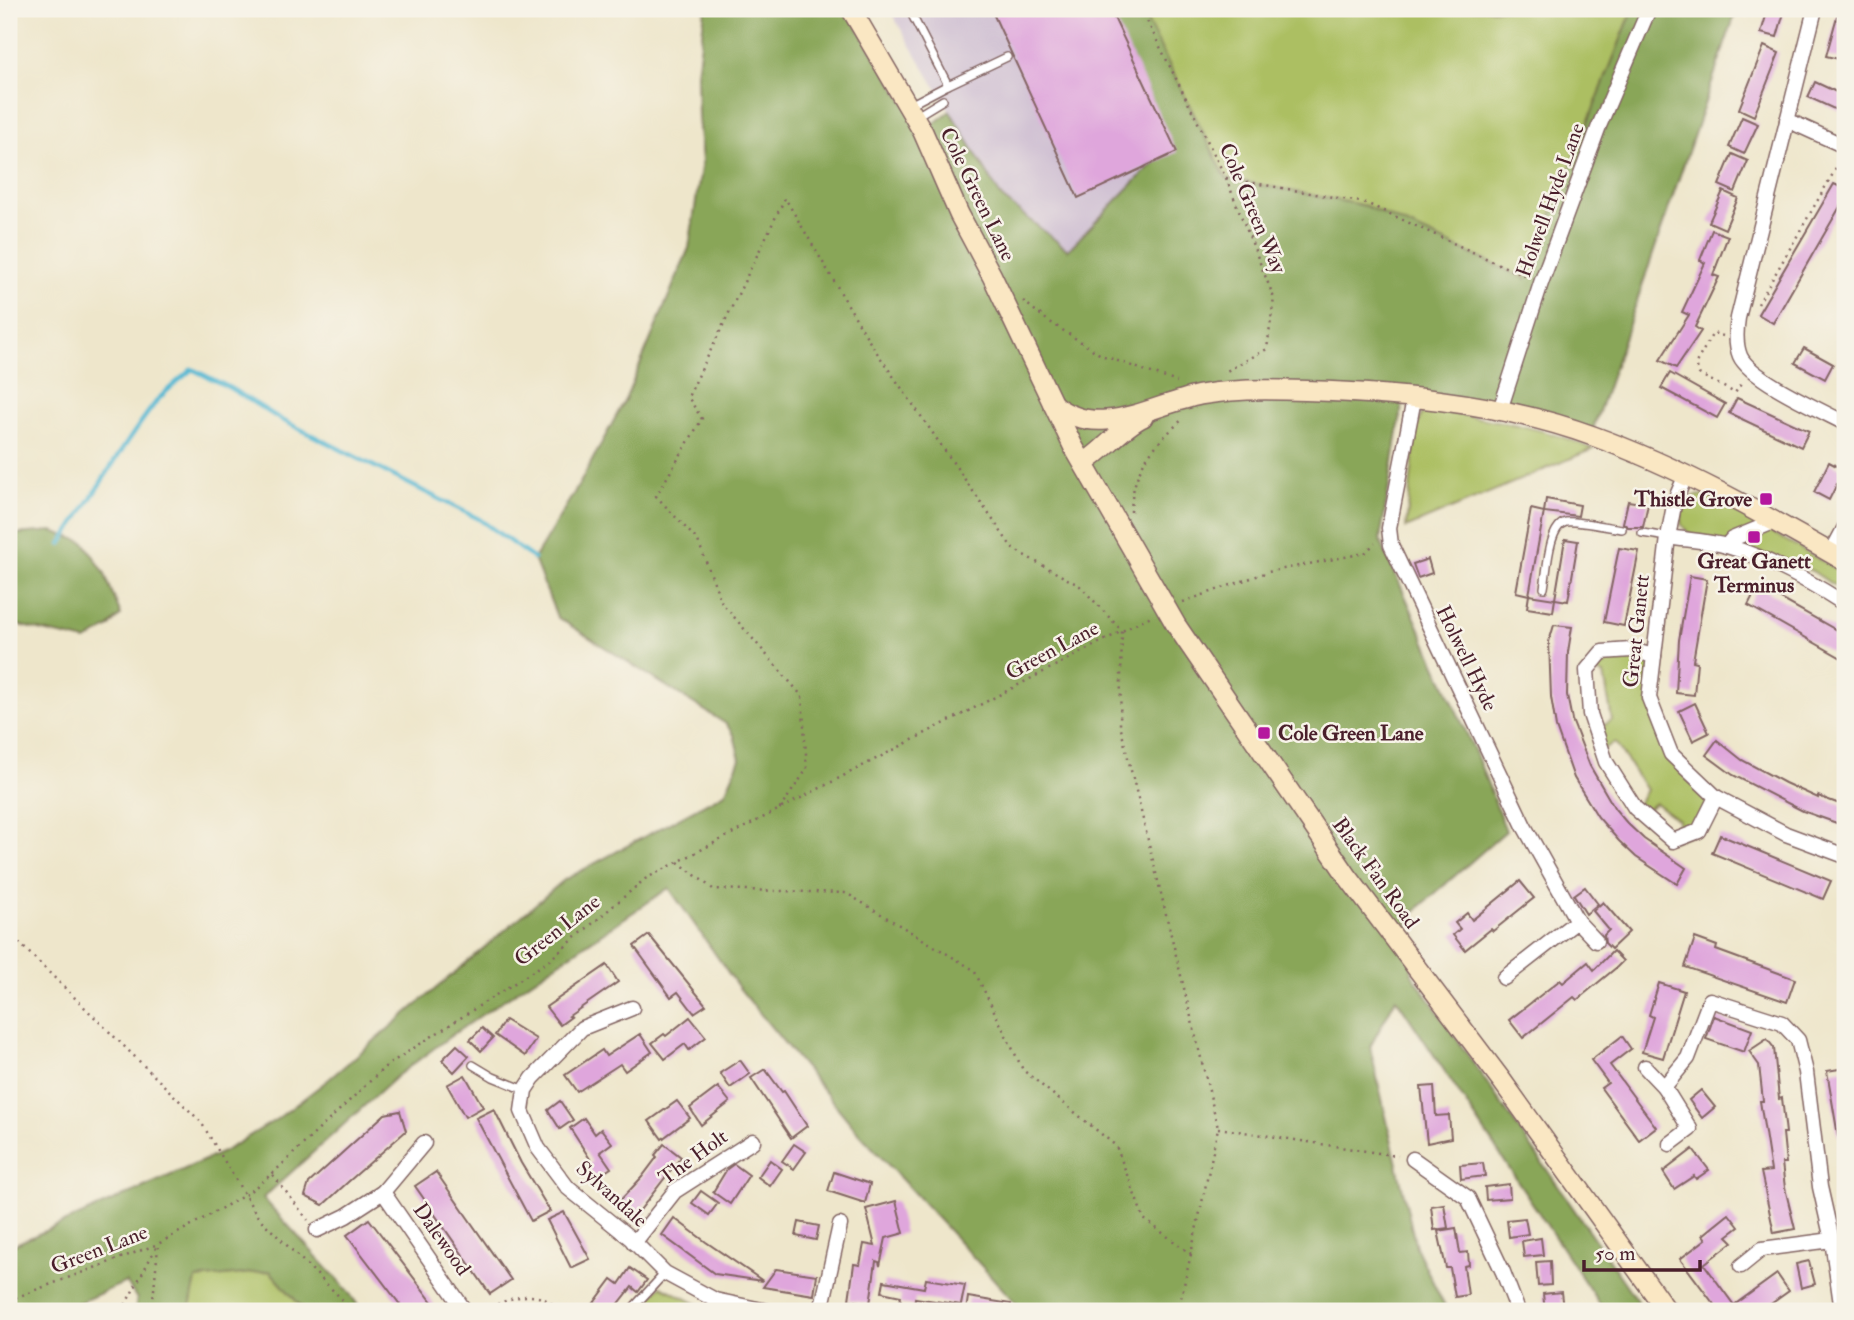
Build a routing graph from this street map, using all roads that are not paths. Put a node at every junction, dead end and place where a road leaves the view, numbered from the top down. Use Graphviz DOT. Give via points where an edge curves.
graph roads {
  1 [pos="851,9"];
  2 [pos="909,9"];
  3 [pos="1649,9"];
  4 [pos="1815,9"];
  5 [pos="1007,57"];
  6 [pos="948,85"];
  7 [pos="943,100"];
  8 [pos="911,112"];
  9 [pos="1787,120"];
  10 [pos="1844,148"];
  11 [pos="1414,399"];
  12 [pos="1053,404"];
  13 [pos="1164,405"];
  14 [pos="1500,410"];
  15 [pos="1845,424"];
  16 [pos="1073,446"];
  17 [pos="1084,463"];
  18 [pos="1686,475"];
  19 [pos="1776,522"];
  20 [pos="1845,527"];
  21 [pos="1622,530"];
  22 [pos="1642,533"];
  23 [pos="1668,537"];
  24 [pos="1726,546"];
  25 [pos="1838,557"];
  26 [pos="1544,588"];
  27 [pos="1845,604"];
  28 [pos="1654,656"];
  29 [pos="1716,797"];
  30 [pos="1845,856"];
  31 [pos="1577,921"];
  32 [pos="1596,942"];
  33 [pos="1504,978"];
  34 [pos="632,1008"];
  35 [pos="473,1065"];
  36 [pos="1645,1067"];
  37 [pos="1664,1087"];
  38 [pos="525,1090"];
  39 [pos="752,1141"];
  40 [pos="424,1143"];
  41 [pos="1670,1144"];
  42 [pos="1413,1158"];
  43 [pos="383,1192"];
  44 [pos="840,1225"];
  45 [pos="317,1230"];
  46 [pos="1832,1240"];
  47 [pos="634,1242"];
  48 [pos="1741,1266"];
  49 [pos="665,1273"];
  50 [pos="714,1305"];
  51 [pos="465,1311"];
  52 [pos="630,1311"];
  53 [pos="767,1311"];
  54 [pos="821,1311"];
  55 [pos="1518,1311"];
  56 [pos="1667,1311"];
  57 [pos="1842,1311"];
  1 -- 8 [label="main road, Cole Green Lane"];
  2 -- 6 [label="lane"];
  3 -- 14 [label="street, Holwell Hyde Lane" via="1599,126"];
  4 -- 9 [label="street"];
  5 -- 6 [label="lane"];
  6 -- 8 [label="lane"];
  7 -- 8 [label="lane"];
  8 -- 12 [label="main road, Cole Green Lane"];
  9 -- 10 [label="street"];
  9 -- 15 [label="street" via="1736,339 1741,358 1750,369"];
  11 -- 13 [label="main road" via="1244,390"];
  11 -- 14 [label="main road"];
  11 -- 31 [label="street, Holwell Hyde" via="1389,528 1391,545 1518,813"];
  12 -- 13 [label="main road" via="1089,421 1108,421"];
  12 -- 16 [label="main road, Cole Green Lane"];
  13 -- 17 [label="main road" via="1132,422"];
  14 -- 18 [label="main road" via="1591,435"];
  16 -- 17 [label="main road, Black Fan Road"];
  17 -- 56 [label="main road, Black Fan Road" via="1175,625 1348,877"];
  18 -- 19 [label="main road"];
  18 -- 23 [label="street, Great Ganett" via="1675,499"];
  19 -- 24 [label="street" via="1732,539"];
  19 -- 25 [label="main road"];
  20 -- 25 [label="street"];
  21 -- 26 [label="lane" via="1567,522 1558,527"];
  22 -- 23 [label="lane"];
  23 -- 24 [label="street"];
  23 -- 28 [label="street, Great Ganett"];
  24 -- 27 [label="street" via="1766,561"];
  28 -- 29 [label="street, Great Ganett" via="1649,698 1671,754"];
  28 -- 29 [label="street" via="1631,650 1602,652 1587,670 1590,714 1606,762 1635,808 1673,841 1699,831"];
  29 -- 30 [label="street, Great Ganett" via="1786,834"];
  31 -- 32 [label="street, Holwell Hyde"];
  31 -- 33 [label="street"];
  34 -- 38 [label="street" via="582,1028"];
  35 -- 38 [label="lane"];
  36 -- 37 [label="street"];
  37 -- 41 [label="street" via="1690,1129"];
  37 -- 46 [label="street" via="1688,1058 1710,1000 1782,1023 1798,1040 1807,1072 1820,1187"];
  38 -- 47 [label="street, Sylvandale" via="522,1111 538,1148 568,1188"];
  39 -- 47 [label="street, The Holt" via="676,1191"];
  40 -- 43 [label="street"];
  42 -- 55 [label="street" via="1468,1198"];
  43 -- 45 [label="street"];
  43 -- 51 [label="street, Dalewood"];
  44 -- 54 [label="street"];
  46 -- 48 [label="street" via="1762,1249"];
  46 -- 57 [label="street"];
  47 -- 49 [label="street, Sylvandale"];
  49 -- 50 [label="street, Sylvandale"];
  49 -- 52 [label="lane"];
  50 -- 53 [label="street, Sylvandale"];
}
